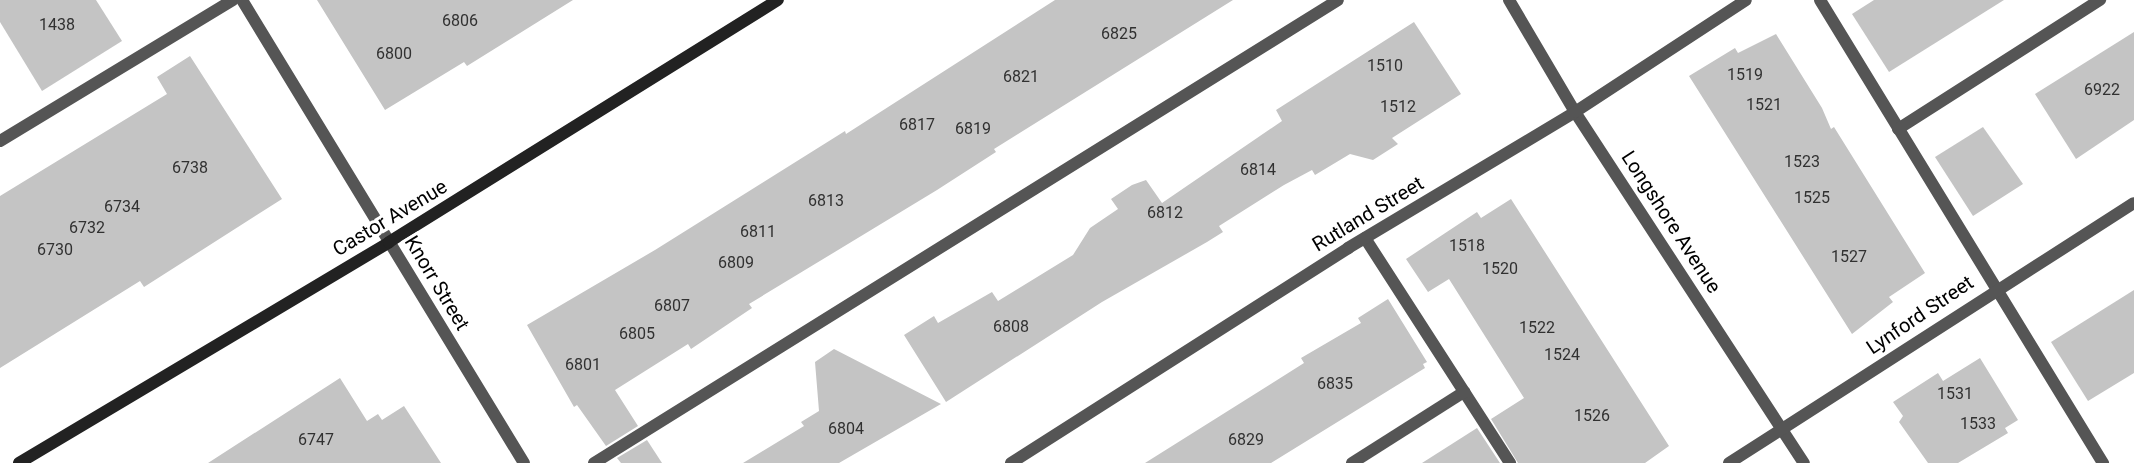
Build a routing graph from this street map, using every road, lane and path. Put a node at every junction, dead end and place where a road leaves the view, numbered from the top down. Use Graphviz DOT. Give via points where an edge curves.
graph roads {
  1 [pos="233,0"];
  2 [pos="242,0"];
  3 [pos="778,0"];
  4 [pos="1338,0"];
  5 [pos="1509,0"];
  6 [pos="1746,0"];
  7 [pos="1820,0"];
  8 [pos="2100,0"];
  9 [pos="1575,112"];
  10 [pos="1898,129"];
  11 [pos="0,141"];
  12 [pos="2134,203"];
  13 [pos="1365,238"];
  14 [pos="389,242"];
  15 [pos="1996,288"];
  16 [pos="1464,392"];
  17 [pos="1784,429"];
  18 [pos="19,463"];
  19 [pos="524,463"];
  20 [pos="594,463"];
  21 [pos="1011,463"];
  22 [pos="1352,463"];
  23 [pos="1510,463"];
  24 [pos="1729,463"];
  25 [pos="1804,463"];
  26 [pos="2103,463"];
  1 -- 11 [label="street"];
  2 -- 14 [label="street, Knorr Street"];
  3 -- 14 [label="main road, Castor Avenue"];
  4 -- 20 [label="street"];
  5 -- 9 [label="street, Longshore Avenue"];
  6 -- 9 [label="street, Rutland Street"];
  7 -- 10 [label="street"];
  8 -- 10 [label="street"];
  9 -- 13 [label="street, Rutland Street"];
  9 -- 17 [label="street, Longshore Avenue"];
  10 -- 15 [label="street"];
  12 -- 15 [label="street, Lynford Street"];
  13 -- 16 [label="street"];
  13 -- 21 [label="street, Rutland Street"];
  14 -- 18 [label="main road, Castor Avenue"];
  14 -- 19 [label="street, Knorr Street"];
  15 -- 17 [label="street, Lynford Street"];
  15 -- 26 [label="street"];
  16 -- 22 [label="street"];
  16 -- 23 [label="street"];
  17 -- 24 [label="street, Lynford Street"];
  17 -- 25 [label="street, Longshore Avenue"];
}
